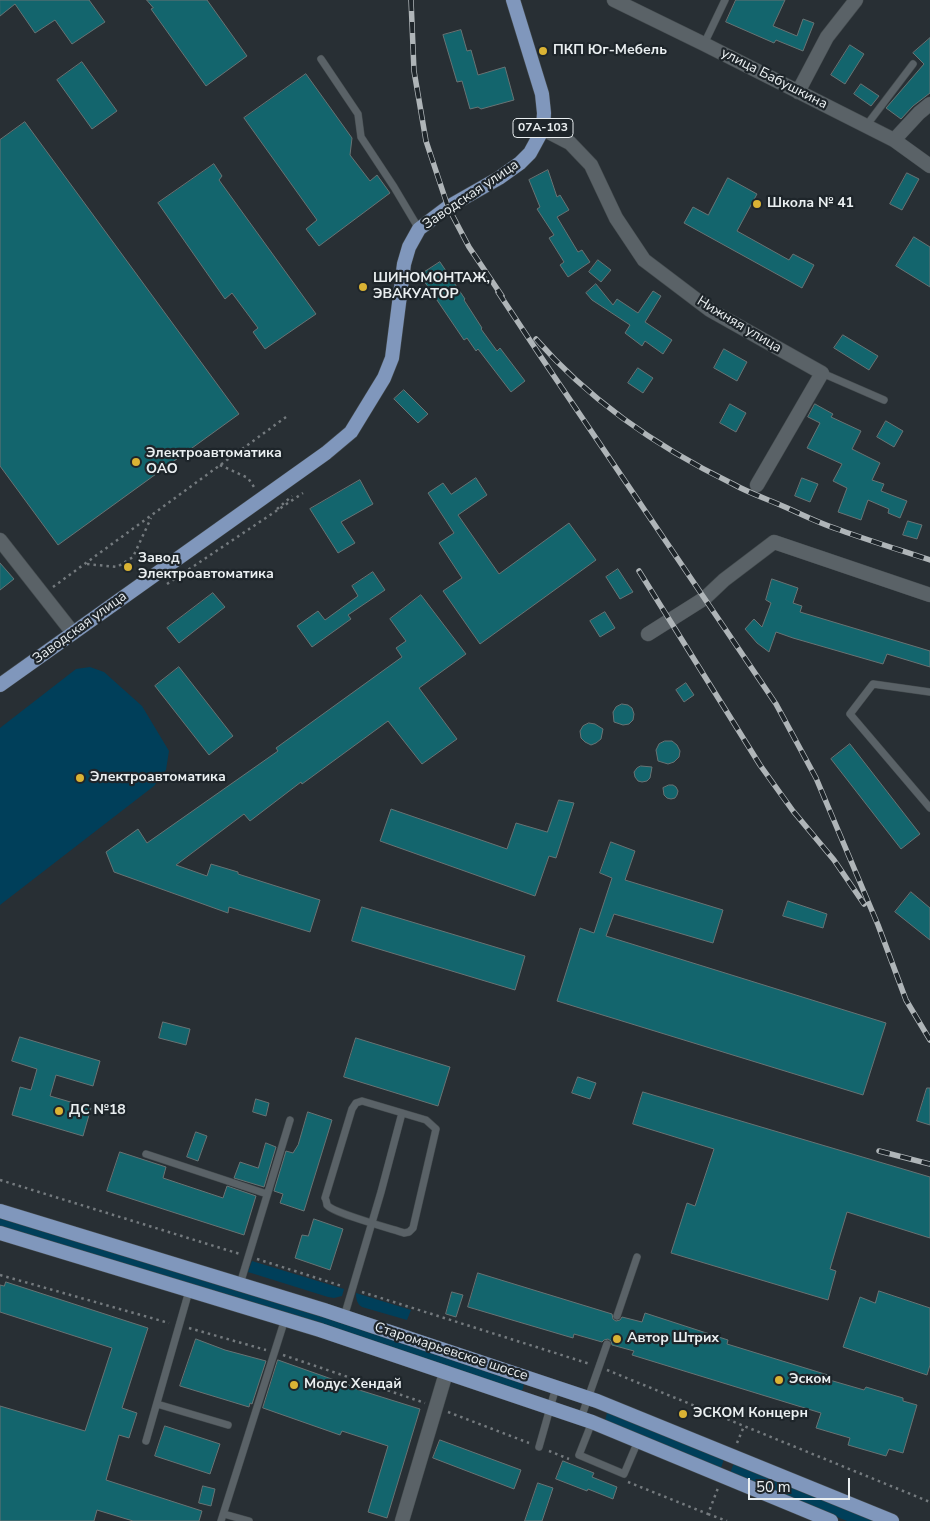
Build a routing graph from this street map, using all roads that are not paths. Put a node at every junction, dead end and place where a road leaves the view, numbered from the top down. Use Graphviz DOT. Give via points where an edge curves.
graph roads {
  1 [pos="513,0"];
  2 [pos="614,0"];
  3 [pos="725,0"];
  4 [pos="856,0"];
  5 [pos="704,44"];
  6 [pos="321,60"];
  7 [pos="913,64"];
  8 [pos="798,92"];
  9 [pos="930,104"];
  10 [pos="866,126"];
  11 [pos="543,129"];
  12 [pos="894,140"];
  13 [pos="930,166"];
  14 [pos="419,229"];
  15 [pos="822,373"];
  16 [pos="884,400"];
  17 [pos="757,485"];
  18 [pos="0,540"];
  19 [pos="930,595"];
  20 [pos="73,633"];
  21 [pos="648,634"];
  22 [pos="0,686"];
  23 [pos="930,692"];
  24 [pos="930,808"];
  25 [pos="402,1112"];
  26 [pos="290,1120"];
  27 [pos="146,1154"];
  28 [pos="267,1194"];
  29 [pos="0,1211"];
  30 [pos="372,1223"];
  31 [pos="0,1233"];
  32 [pos="637,1257"];
  33 [pos="240,1284"];
  34 [pos="189,1291"];
  35 [pos="617,1316"];
  36 [pos="344,1317"];
  37 [pos="285,1320"];
  38 [pos="607,1344"];
  39 [pos="446,1372"];
  40 [pos="556,1387"];
  41 [pos="588,1398"];
  42 [pos="157,1404"];
  43 [pos="550,1408"];
  44 [pos="587,1420"];
  45 [pos="228,1425"];
  46 [pos="146,1441"];
  47 [pos="638,1441"];
  48 [pos="539,1447"];
  49 [pos="222,1517"];
  50 [pos="249,1521"];
  51 [pos="402,1521"];
  52 [pos="830,1521"];
  53 [pos="892,1521"];
  1 -- 11 [label="main road, Заводская улица / 07А-103" via="542,94"];
  2 -- 5 [label="street, улица Бабушкина"];
  3 -- 5 [label="lane"];
  4 -- 8 [label="street" via="827,37"];
  5 -- 8 [label="street, улица Бабушкина"];
  6 -- 14 [label="lane" via="358,114 361,137"];
  7 -- 10 [label="lane"];
  8 -- 10 [label="street, улица Бабушкина"];
  9 -- 12 [label="street"];
  10 -- 12 [label="street, улица Бабушкина"];
  11 -- 14 [label="main road, Заводская улица / 07А-103" via="530,153 520,163 448,207"];
  11 -- 15 [label="street, Нижняя улица" via="570,143 591,165 616,218 644,260 710,310"];
  12 -- 13 [label="street, улица Бабушкина"];
  14 -- 20 [label="main road, Заводская улица / 07А-103" via="404,264 392,358 384,378 351,432"];
  15 -- 16 [label="lane"];
  15 -- 17 [label="street"];
  18 -- 20 [label="street"];
  19 -- 21 [label="street" via="774,542 705,598"];
  20 -- 22 [label="main road, Заводская улица / 07А-103"];
  23 -- 24 [label="lane" via="873,684 850,714"];
  25 -- 30 [label="lane"];
  25 -- 30 [label="lane" via="426,1120 436,1129 413,1228 404,1233"];
  25 -- 30 [label="lane" via="362,1101 356,1104 325,1198 332,1209"];
  26 -- 28 [label="lane"];
  27 -- 28 [label="lane"];
  28 -- 33 [label="lane"];
  29 -- 33 [label="main road, Старомарьевское шоссе"];
  30 -- 36 [label="lane"];
  31 -- 34 [label="main road, Старомарьевское шоссе"];
  32 -- 35 [label="lane"];
  33 -- 36 [label="main road, Старомарьевское шоссе"];
  34 -- 37 [label="main road, Старомарьевское шоссе"];
  34 -- 42 [label="lane"];
  36 -- 40 [label="main road, Старомарьевское шоссе"];
  37 -- 39 [label="main road, Старомарьевское шоссе"];
  37 -- 49 [label="lane"];
  38 -- 41 [label="lane"];
  39 -- 43 [label="main road, Старомарьевское шоссе"];
  39 -- 51 [label="street"];
  40 -- 41 [label="main road, Старомарьевское шоссе"];
  40 -- 43 [label="lane"];
  41 -- 44 [label="lane"];
  41 -- 53 [label="main road, Старомарьевское шоссе"];
  42 -- 45 [label="lane"];
  42 -- 46 [label="lane"];
  43 -- 44 [label="main road, Старомарьевское шоссе"];
  43 -- 48 [label="lane"];
  44 -- 47 [label="main road, Старомарьевское шоссе"];
  44 -- 47 [label="lane" via="579,1455 624,1474"];
  47 -- 52 [label="main road, Старомарьевское шоссе"];
  49 -- 50 [label="lane"];
}
